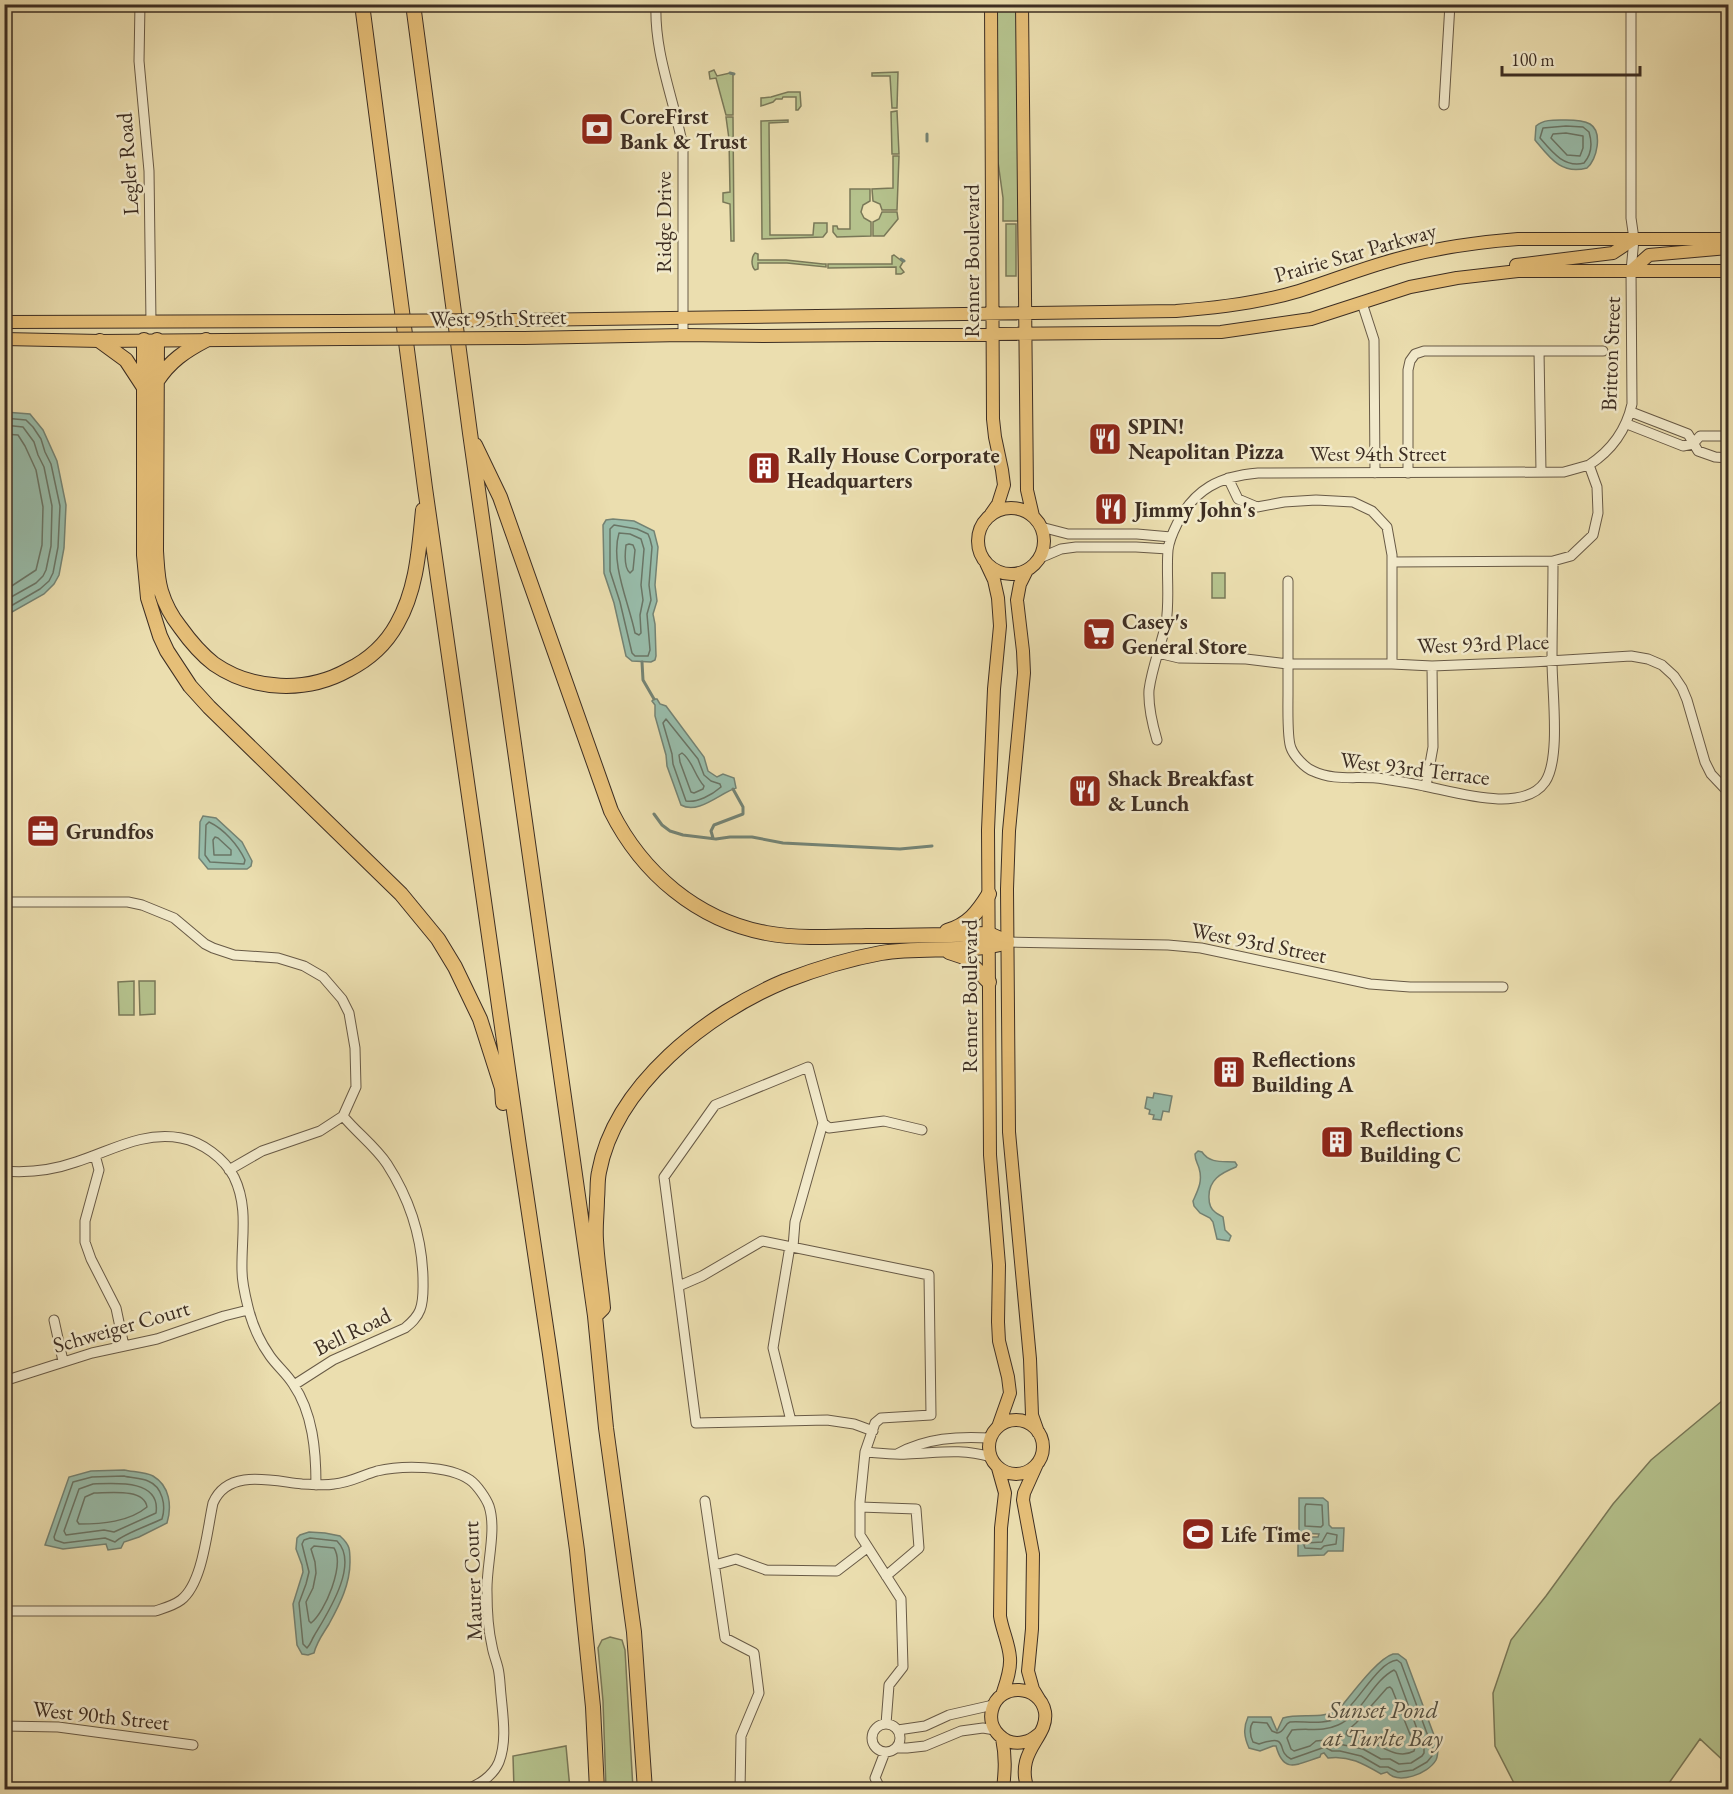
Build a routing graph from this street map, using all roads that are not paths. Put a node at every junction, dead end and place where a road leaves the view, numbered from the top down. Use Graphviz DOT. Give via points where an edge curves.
graph roads {
  1 [pos="140,4"];
  2 [pos="362,4"];
  3 [pos="414,4"];
  4 [pos="656,4"];
  5 [pos="991,4"];
  6 [pos="1022,4"];
  7 [pos="1450,4"];
  8 [pos="1631,4"];
  9 [pos="1444,105"];
  10 [pos="1634,238"];
  11 [pos="1728,238"];
  12 [pos="1728,248"];
  13 [pos="1631,271"];
  14 [pos="1728,271"];
  15 [pos="1465,277"];
  16 [pos="1362,303"];
  17 [pos="993,312"];
  18 [pos="1024,312"];
  19 [pos="683,316"];
  20 [pos="4,321"];
  21 [pos="151,322"];
  22 [pos="1024,334"];
  23 [pos="683,335"];
  24 [pos="993,335"];
  25 [pos="4,339"];
  26 [pos="151,340"];
  27 [pos="206,340"];
  28 [pos="100,341"];
  29 [pos="1539,351"];
  30 [pos="1603,351"];
  31 [pos="157,381"];
  32 [pos="144,387"];
  33 [pos="1631,412"];
  34 [pos="1627,424"];
  35 [pos="470,433"];
  36 [pos="1728,436"];
  37 [pos="1693,444"];
  38 [pos="1728,458"];
  39 [pos="1589,465"];
  40 [pos="1541,472"];
  41 [pos="1374,473"];
  42 [pos="1408,473"];
  43 [pos="1228,478"];
  44 [pos="425,488"];
  45 [pos="991,514"];
  46 [pos="1033,516"];
  47 [pos="1041,527"];
  48 [pos="1171,537"];
  49 [pos="1168,549"];
  50 [pos="1040,558"];
  51 [pos="1553,561"];
  52 [pos="1392,562"];
  53 [pos="986,563"];
  54 [pos="1028,570"];
  55 [pos="1288,581"];
  56 [pos="1158,653"];
  57 [pos="1552,661"];
  58 [pos="1288,664"];
  59 [pos="1392,664"];
  60 [pos="1432,666"];
  61 [pos="1157,740"];
  62 [pos="1426,786"];
  63 [pos="1728,792"];
  64 [pos="989,894"];
  65 [pos="4,902"];
  66 [pos="934,935"];
  67 [pos="989,941"];
  68 [pos="1007,942"];
  69 [pos="942,949"];
  70 [pos="990,982"];
  71 [pos="1503,987"];
  72 [pos="343,1116"];
  73 [pos="823,1123"];
  74 [pos="922,1130"];
  75 [pos="519,1146"];
  76 [pos="95,1155"];
  77 [pos="229,1170"];
  78 [pos="4,1171"];
  79 [pos="791,1247"];
  80 [pos="679,1286"];
  81 [pos="248,1310"];
  82 [pos="595,1316"];
  83 [pos="54,1320"];
  84 [pos="124,1346"];
  85 [pos="63,1361"];
  86 [pos="4,1380"];
  87 [pos="294,1385"];
  88 [pos="791,1422"];
  89 [pos="998,1427"];
  90 [pos="873,1431"];
  91 [pos="1038,1432"];
  92 [pos="990,1438"];
  93 [pos="865,1452"];
  94 [pos="896,1454"];
  95 [pos="994,1462"];
  96 [pos="1036,1464"];
  97 [pos="316,1485"];
  98 [pos="705,1501"];
  99 [pos="860,1507"];
  100 [pos="867,1548"];
  101 [pos="715,1566"];
  102 [pos="886,1576"];
  103 [pos="4,1611"];
  104 [pos="1002,1695"];
  105 [pos="1039,1699"];
  106 [pos="993,1705"];
  107 [pos="886,1724"];
  108 [pos="4,1726"];
  109 [pos="898,1730"];
  110 [pos="1040,1733"];
  111 [pos="999,1734"];
  112 [pos="193,1745"];
  113 [pos="897,1748"];
  114 [pos="885,1752"];
  115 [pos="465,1790"];
  116 [pos="597,1790"];
  117 [pos="645,1790"];
  118 [pos="740,1790"];
  119 [pos="881,1790"];
  120 [pos="1003,1790"];
  121 [pos="1028,1790"];
  1 -- 21 [label="street, Legler Road" via="139,61 149,171"];
  2 -- 44 [label="highway"];
  3 -- 35 [label="highway"];
  4 -- 19 [label="street, Ridge Drive" via="657,44 683,147"];
  5 -- 17 [label="main road, Renner Boulevard"];
  6 -- 18 [label="main road"];
  7 -- 9 [label="street"];
  8 -- 10 [label="street, Britton Street"];
  10 -- 11 [label="main road, Prairie Star Parkway"];
  10 -- 13 [label="street, Britton Street"];
  10 -- 15 [label="main road" via="1613,254 1521,264"];
  10 -- 18 [label="main road, Prairie Star Parkway" via="1518,239 1455,246 1402,257 1297,291 1198,310"];
  12 -- 13 [label="main road" via="1649,255"];
  13 -- 14 [label="main road"];
  13 -- 15 [label="main road" via="1518,271"];
  13 -- 33 [label="street, Britton Street"];
  15 -- 16 [label="main road" via="1420,285"];
  16 -- 22 [label="main road" via="1311,319 1221,332"];
  16 -- 41 [label="street" via="1374,340"];
  17 -- 18 [label="main road, Prairie Star Parkway"];
  17 -- 19 [label="main road, West 95th Street"];
  17 -- 24 [label="main road, Renner Boulevard"];
  18 -- 22 [label="main road"];
  19 -- 21 [label="main road, West 95th Street, bridge"];
  19 -- 23 [label="street, Ridge Drive"];
  20 -- 21 [label="main road, West 95th Street"];
  21 -- 26 [label="main road"];
  22 -- 24 [label="main road"];
  22 -- 46 [label="main road" via="1026,490"];
  23 -- 24 [label="main road, West 95th Street"];
  23 -- 27 [label="main road, West 95th Street, bridge"];
  24 -- 45 [label="main road, Renner Boulevard" via="994,429 1004,485"];
  25 -- 28 [label="main road, West 95th Street"];
  26 -- 27 [label="main road, West 95th Street"];
  26 -- 28 [label="main road, West 95th Street"];
  26 -- 31 [label="highway"];
  26 -- 32 [label="highway"];
  27 -- 31 [label="highway" via="166,366"];
  28 -- 32 [label="highway" via="126,360"];
  29 -- 30 [label="street"];
  29 -- 40 [label="street"];
  29 -- 42 [label="street" via="1415,354 1408,370"];
  31 -- 44 [label="highway" via="156,551 161,592 189,640 214,663 241,677 268,685 312,683 339,675 378,649 397,626 417,572"];
  32 -- 75 [label="highway" via="146,578 154,618 167,651 209,707 401,894 438,939 480,1019 502,1088 508,1130"];
  33 -- 34 [label="street, Britton Street"];
  33 -- 37 [label="street" via="1688,434"];
  34 -- 37 [label="street" via="1683,446"];
  34 -- 39 [label="street, Britton Street" via="1611,447"];
  35 -- 66 [label="highway" via="500,497 611,811 622,832 655,874 706,911 767,933 820,937"];
  35 -- 82 [label="highway"];
  36 -- 37 [label="street" via="1700,436"];
  37 -- 38 [label="street" via="1698,451"];
  39 -- 40 [label="street, West 94th Street" via="1564,472"];
  39 -- 51 [label="street" via="1597,487 1598,513 1593,535 1571,556"];
  40 -- 42 [label="street, West 94th Street"];
  41 -- 42 [label="street, West 94th Street"];
  41 -- 43 [label="street, West 94th Street" via="1258,473"];
  43 -- 48 [label="street, West 94th Street" via="1196,497"];
  43 -- 52 [label="street" via="1238,499 1257,507 1325,501 1353,502 1372,511 1387,527"];
  44 -- 75 [label="highway"];
  45 -- 46 [label="main road" via="1013,508"];
  45 -- 53 [label="main road" via="981,526 978,541"];
  46 -- 47 [label="main road"];
  47 -- 48 [label="street" via="1068,534"];
  47 -- 50 [label="main road" via="1045,541"];
  48 -- 49 [label="street, West 94th Street"];
  49 -- 50 [label="street" via="1071,547"];
  49 -- 56 [label="street, West 94th Street" via="1168,604"];
  50 -- 54 [label="main road"];
  51 -- 52 [label="street"];
  51 -- 57 [label="street"];
  52 -- 59 [label="street"];
  53 -- 54 [label="main road" via="1006,574"];
  53 -- 64 [label="main road, Renner Boulevard" via="994,580 1000,626 994,689"];
  54 -- 68 [label="main road, Renner Boulevard" via="1017,600 1024,672 1009,831"];
  55 -- 58 [label="street"];
  56 -- 58 [label="street, West 93rd Place" via="1179,658"];
  56 -- 61 [label="street, West 94th Street" via="1149,692"];
  57 -- 60 [label="street, West 93rd Place"];
  57 -- 62 [label="street, West 93rd Terrace" via="1554,750 1550,773 1536,792 1503,799 1458,795"];
  57 -- 63 [label="street, West 93rd Place" via="1631,656 1662,665 1682,688 1705,762"];
  58 -- 59 [label="street, West 93rd Place"];
  58 -- 62 [label="street, West 93rd Terrace" via="1291,748 1303,764 1311,771 1335,778 1381,778"];
  59 -- 60 [label="street, West 93rd Place"];
  60 -- 62 [label="street" via="1433,747"];
  64 -- 66 [label="highway" via="969,921"];
  64 -- 67 [label="main road, Renner Boulevard"];
  65 -- 72 [label="street" via="142,905 174,918 213,948 234,955 280,958 323,977 349,1013 355,1048 356,1087"];
  66 -- 67 [label="highway"];
  67 -- 68 [label="highway"];
  67 -- 69 [label="highway"];
  67 -- 70 [label="main road, Renner Boulevard"];
  68 -- 71 [label="street, West 93rd Street" via="1168,945 1200,948 1370,984"];
  68 -- 91 [label="main road, Renner Boulevard" via="1009,1132 1032,1415"];
  69 -- 70 [label="highway" via="964,957"];
  69 -- 82 [label="highway" via="850,960 784,982 725,1013 658,1067 633,1096 613,1129 598,1173 596,1238 603,1308"];
  70 -- 89 [label="main road, Renner Boulevard" via="990,1155 999,1265 998,1322 1010,1385 1008,1403"];
  72 -- 77 [label="street" via="320,1131 262,1151"];
  72 -- 87 [label="street, Bell Road" via="380,1155 406,1200 419,1240 423,1297 420,1311 405,1328 333,1360"];
  73 -- 74 [label="street" via="830,1128 884,1121"];
  73 -- 79 [label="street"];
  73 -- 80 [label="street" via="808,1067 715,1105 664,1177"];
  75 -- 116 [label="highway" via="577,1550"];
  76 -- 77 [label="street" via="143,1138 171,1137 204,1147"];
  76 -- 78 [label="street" via="51,1169"];
  76 -- 84 [label="street" via="99,1170 84,1221 84,1242 116,1308"];
  77 -- 81 [label="street" via="244,1212 242,1273"];
  79 -- 80 [label="street" via="762,1241"];
  79 -- 88 [label="street" via="773,1348"];
  79 -- 90 [label="street" via="930,1275 931,1415 881,1418"];
  80 -- 88 [label="street" via="696,1423"];
  81 -- 84 [label="street, Schweiger Court"];
  81 -- 87 [label="street" via="270,1356"];
  82 -- 117 [label="highway" via="634,1632"];
  83 -- 85 [label="street"];
  84 -- 85 [label="street, Schweiger Court"];
  85 -- 86 [label="street, Schweiger Court"];
  87 -- 97 [label="street" via="312,1433"];
  88 -- 90 [label="street" via="826,1420"];
  89 -- 91 [label="main road" via="1018,1420"];
  89 -- 92 [label="main road"];
  90 -- 93 [label="street"];
  91 -- 96 [label="main road" via="1042,1451"];
  92 -- 94 [label="street" via="941,1438"];
  92 -- 95 [label="main road"];
  93 -- 94 [label="street"];
  93 -- 99 [label="street"];
  94 -- 95 [label="street" via="962,1451"];
  95 -- 96 [label="main road" via="1016,1474 1025,1473"];
  95 -- 104 [label="main road" via="1005,1493 1000,1616 1010,1663"];
  96 -- 105 [label="main road" via="1023,1500 1033,1554 1028,1671"];
  97 -- 103 [label="street, Maurer Court" via="252,1479 236,1480 223,1487 213,1503 196,1579 186,1596 171,1607 155,1611"];
  97 -- 115 [label="street, Maurer Court" via="389,1469 441,1469 471,1480 488,1505 488,1621 499,1670 504,1735 498,1764 487,1778"];
  98 -- 101 [label="street"];
  99 -- 100 [label="street" via="860,1535"];
  99 -- 102 [label="street" via="916,1509 919,1548"];
  100 -- 101 [label="street" via="837,1570 766,1570 736,1559"];
  100 -- 102 [label="street"];
  101 -- 118 [label="street" via="725,1638 754,1653 759,1693 741,1736"];
  102 -- 107 [label="street" via="901,1599 903,1667 889,1685"];
  104 -- 105 [label="main road" via="1023,1690"];
  104 -- 106 [label="main road"];
  105 -- 110 [label="main road" via="1045,1712"];
  106 -- 109 [label="street" via="949,1715 925,1726"];
  106 -- 111 [label="main road" via="991,1717"];
  107 -- 109 [label="street"];
  107 -- 114 [label="street" via="878,1726 872,1737 874,1745"];
  108 -- 112 [label="street, West 90th Street" via="55,1726"];
  109 -- 113 [label="street"];
  110 -- 111 [label="main road" via="1022,1743"];
  110 -- 121 [label="main road" via="1025,1762"];
  111 -- 113 [label="street" via="983,1728 961,1731 925,1746"];
  111 -- 120 [label="main road" via="1005,1752"];
  113 -- 114 [label="street"];
  114 -- 119 [label="street" via="875,1778"];
}
